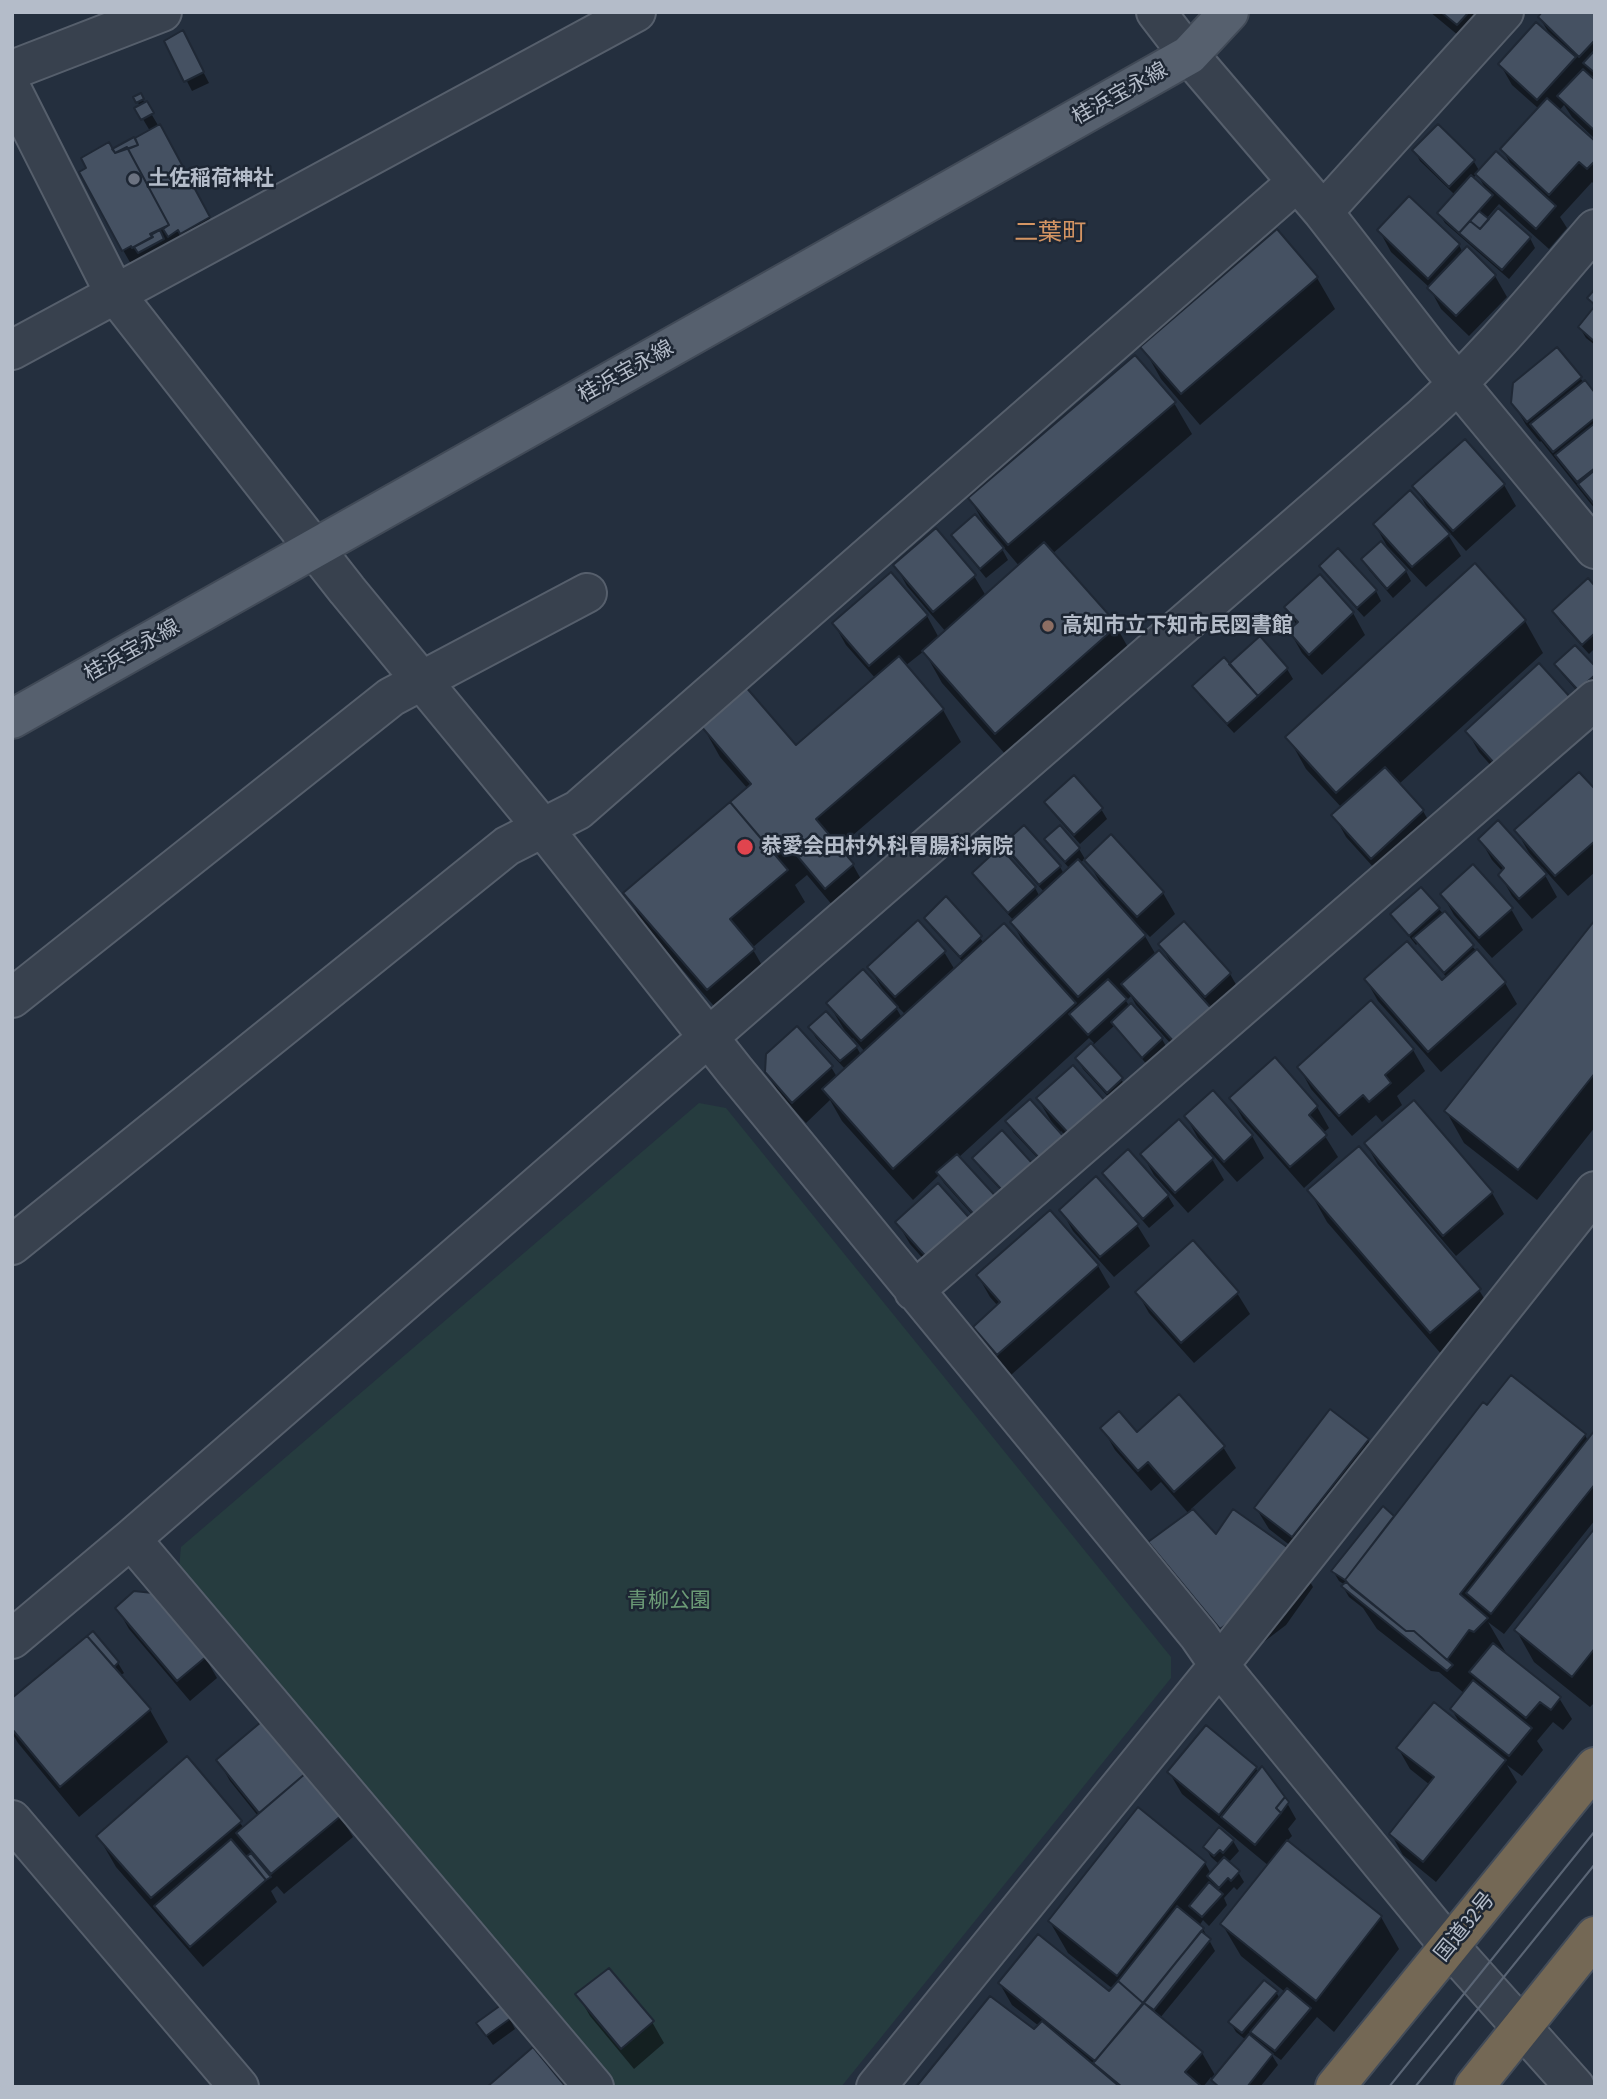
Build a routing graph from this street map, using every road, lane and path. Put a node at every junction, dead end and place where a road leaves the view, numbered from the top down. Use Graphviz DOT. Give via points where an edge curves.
graph roads {
  1 [pos="162,12"];
  2 [pos="636,12"];
  3 [pos="1156,12"];
  4 [pos="1229,12"];
  5 [pos="1504,12"];
  6 [pos="1189,55"];
  7 [pos="12,70"];
  8 [pos="12,90"];
  9 [pos="1297,182"];
  10 [pos="1323,212"];
  11 [pos="1595,229"];
  12 [pos="115,294"];
  13 [pos="12,350"];
  14 [pos="1459,384"];
  15 [pos="315,548"];
  16 [pos="1595,549"];
  17 [pos="587,593"];
  18 [pos="422,680"];
  19 [pos="1595,700"];
  20 [pos="12,719"];
  21 [pos="543,828"];
  22 [pos="12,998"];
  23 [pos="708,1038"];
  24 [pos="1595,1191"];
  25 [pos="12,1245"];
  26 [pos="914,1291"];
  27 [pos="131,1539"];
  28 [pos="12,1639"];
  29 [pos="1219,1665"];
  30 [pos="1595,1767"];
  31 [pos="12,1820"];
  32 [pos="1595,1936"];
  33 [pos="1450,1947"];
  34 [pos="1522,2026"];
  35 [pos="239,2087"];
  36 [pos="594,2087"];
  37 [pos="876,2087"];
  38 [pos="1335,2087"];
  39 [pos="1474,2087"];
  40 [pos="1575,2087"];
  1 -- 7 [label="street"];
  2 -- 12 [label="street"];
  3 -- 6 [label="street"];
  4 -- 6 [label="main road, 桂浜宝永線"];
  5 -- 10 [label="street"];
  6 -- 9 [label="street"];
  6 -- 15 [label="main road, 桂浜宝永線"];
  8 -- 12 [label="street"];
  9 -- 10 [label="street"];
  9 -- 21 [label="street" via="578,810"];
  10 -- 14 [label="street"];
  11 -- 14 [label="street"];
  12 -- 13 [label="street"];
  12 -- 15 [label="street"];
  14 -- 16 [label="street"];
  14 -- 23 [label="street"];
  15 -- 18 [label="street"];
  15 -- 20 [label="main road, 桂浜宝永線"];
  17 -- 18 [label="street"];
  18 -- 21 [label="street"];
  18 -- 22 [label="street" via="391,696"];
  19 -- 26 [label="street"];
  21 -- 23 [label="street"];
  21 -- 25 [label="street" via="508,846"];
  23 -- 26 [label="street"];
  23 -- 27 [label="street"];
  24 -- 29 [label="street"];
  26 -- 29 [label="street"];
  27 -- 28 [label="street"];
  27 -- 36 [label="street"];
  29 -- 33 [label="street"];
  29 -- 37 [label="street"];
  30 -- 33 [label="highway, 国道32号"];
  31 -- 35 [label="street"];
  32 -- 34 [label="highway"];
  33 -- 34 [label="street"];
  33 -- 38 [label="highway, 国道32号"];
  34 -- 39 [label="highway"];
  34 -- 40 [label="street"];
}
